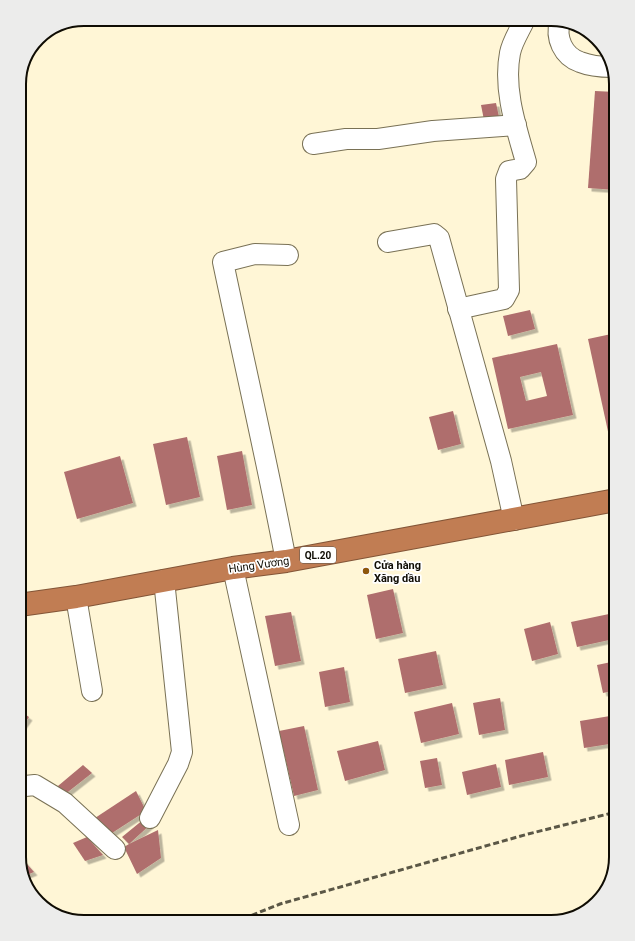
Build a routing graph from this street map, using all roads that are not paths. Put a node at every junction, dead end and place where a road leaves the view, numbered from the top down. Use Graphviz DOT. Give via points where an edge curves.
graph roads {
  1 [pos="522,26"];
  2 [pos="559,27"];
  3 [pos="607,67"];
  4 [pos="516,125"];
  5 [pos="313,144"];
  6 [pos="388,242"];
  7 [pos="288,255"];
  8 [pos="458,309"];
  9 [pos="609,501"];
  10 [pos="514,520"];
  11 [pos="286,561"];
  12 [pos="233,568"];
  13 [pos="164,580"];
  14 [pos="76,597"];
  15 [pos="26,604"];
  16 [pos="92,691"];
  17 [pos="26,786"];
  18 [pos="150,818"];
  19 [pos="289,825"];
  20 [pos="116,849"];
  1 -- 4 [label="street" via="510,52 507,78"];
  2 -- 3 [label="street" via="560,44 570,57 593,66"];
  4 -- 5 [label="street"];
  4 -- 8 [label="street" via="526,162 520,169 509,171 506,179 509,290 504,299"];
  6 -- 8 [label="street" via="434,234 439,238"];
  7 -- 11 [label="street" via="255,254 223,262 271,480"];
  8 -- 10 [label="street" via="501,461"];
  9 -- 10 [label="highway, Hùng Vương / QL.20"];
  10 -- 11 [label="highway, Hùng Vương / QL.20"];
  11 -- 12 [label="highway, Hùng Vương / QL.20"];
  12 -- 13 [label="highway, Hùng Vương / QL.20"];
  12 -- 19 [label="street"];
  13 -- 14 [label="highway, Hùng Vương / QL.20"];
  13 -- 18 [label="street" via="182,752"];
  14 -- 15 [label="highway, Hùng Vương / QL.20"];
  14 -- 16 [label="street"];
  17 -- 20 [label="street" via="35,785 65,803"];
}
